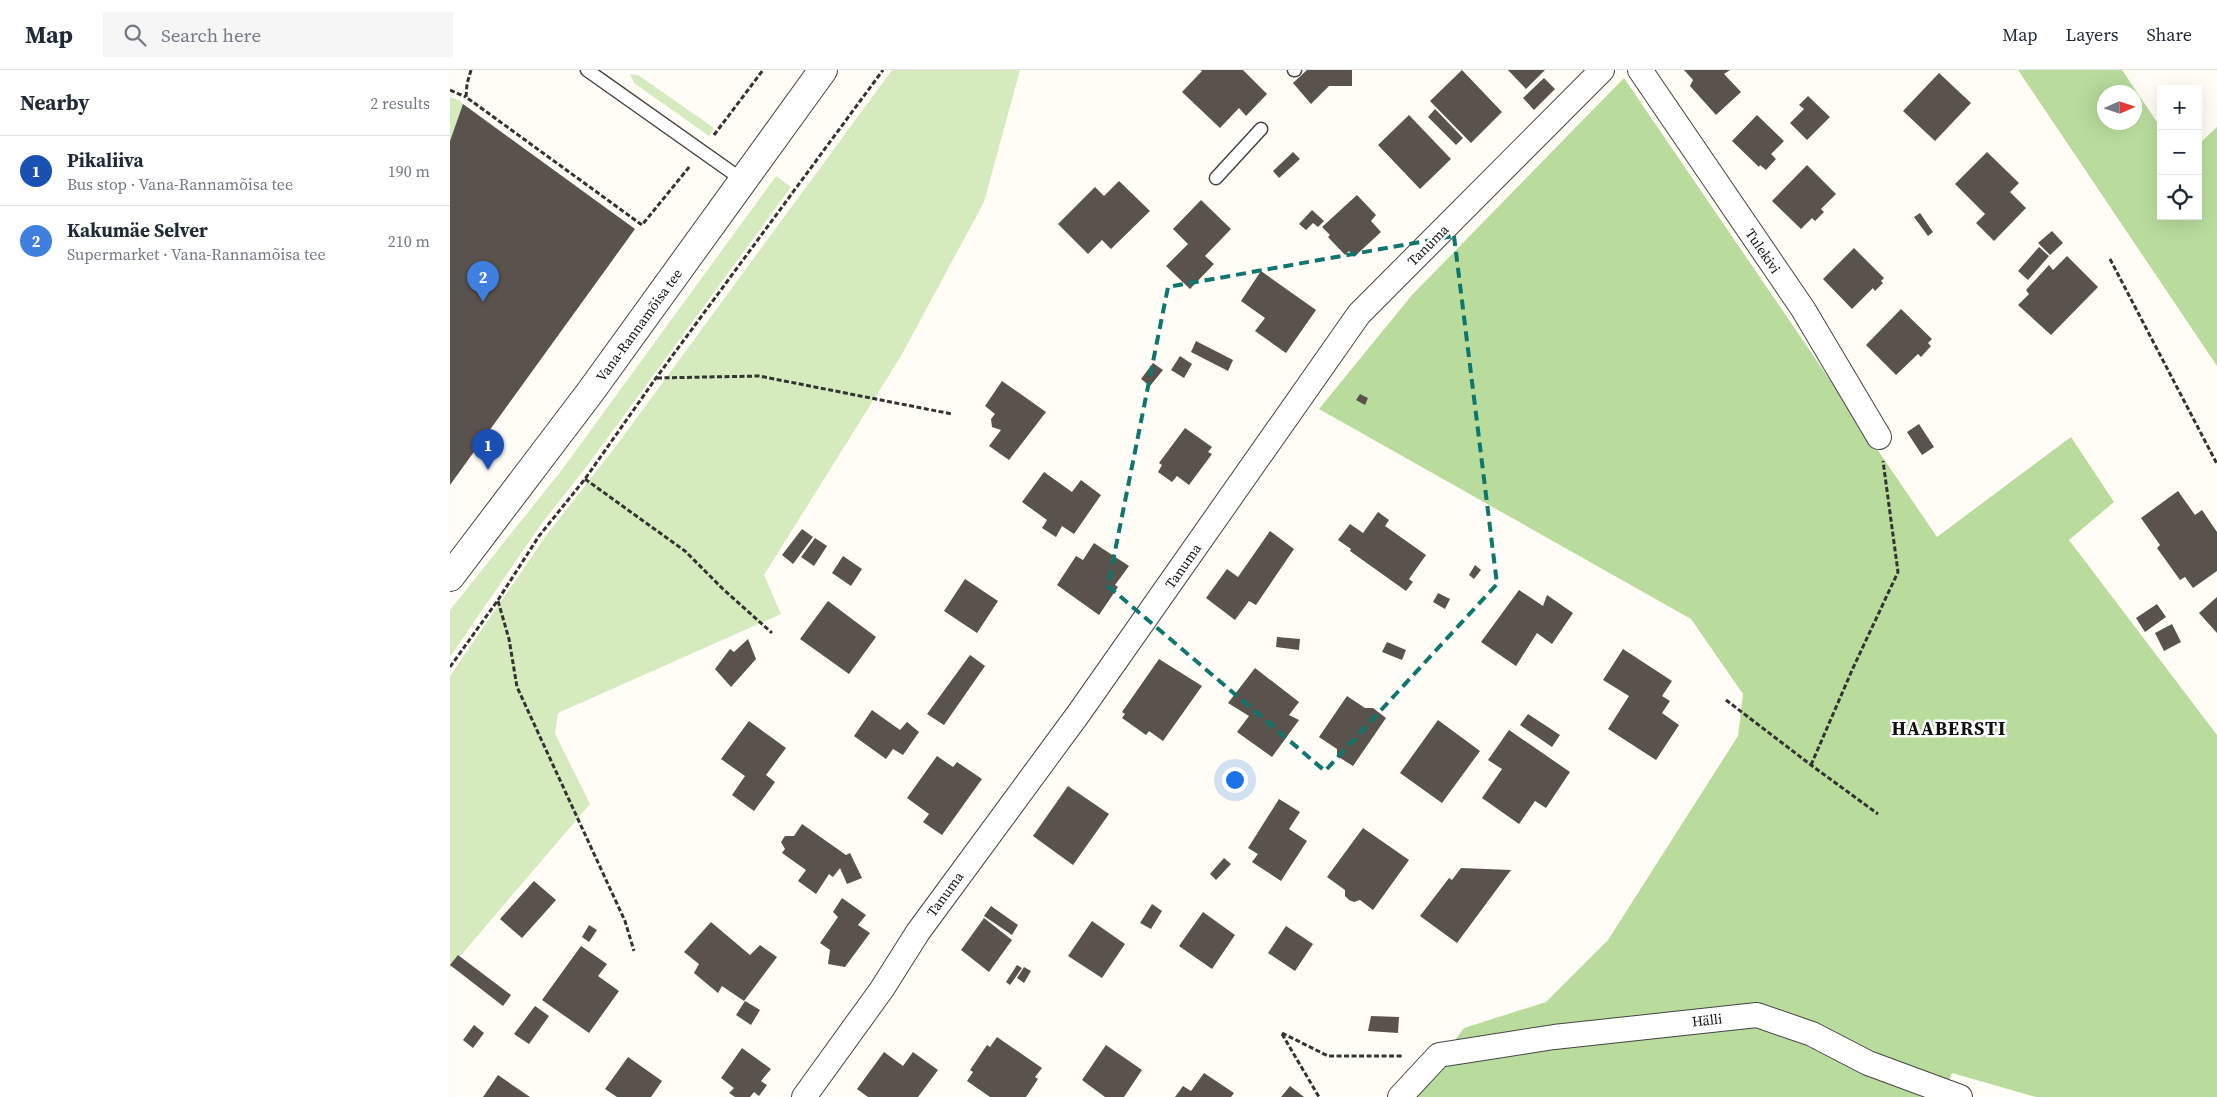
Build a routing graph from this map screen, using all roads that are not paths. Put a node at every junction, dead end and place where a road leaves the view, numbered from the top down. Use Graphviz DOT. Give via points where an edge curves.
graph roads {
  1 [pos="588,70"];
  2 [pos="824,70"];
  3 [pos="1602,70"];
  4 [pos="1640,70"];
  5 [pos="1261,129"];
  6 [pos="1216,178"];
  7 [pos="744,181"];
  8 [pos="1879,437"];
  9 [pos="450,577"];
  10 [pos="804,1097"];
  11 [pos="1400,1097"];
  12 [pos="1960,1097"];
  1 -- 7 [label="lane"];
  2 -- 7 [label="street, Vana-Rannamõisa tee"];
  3 -- 10 [label="street, Tanuma" via="1359,314 1079,714 918,932 882,989"];
  4 -- 8 [label="street, Tulekivi" via="1803,309"];
  5 -- 6 [label="lane"];
  7 -- 9 [label="street, Vana-Rannamõisa tee"];
  11 -- 12 [label="street, Hälli" via="1439,1055 1554,1037 1757,1015 1812,1034 1868,1062"];
}
